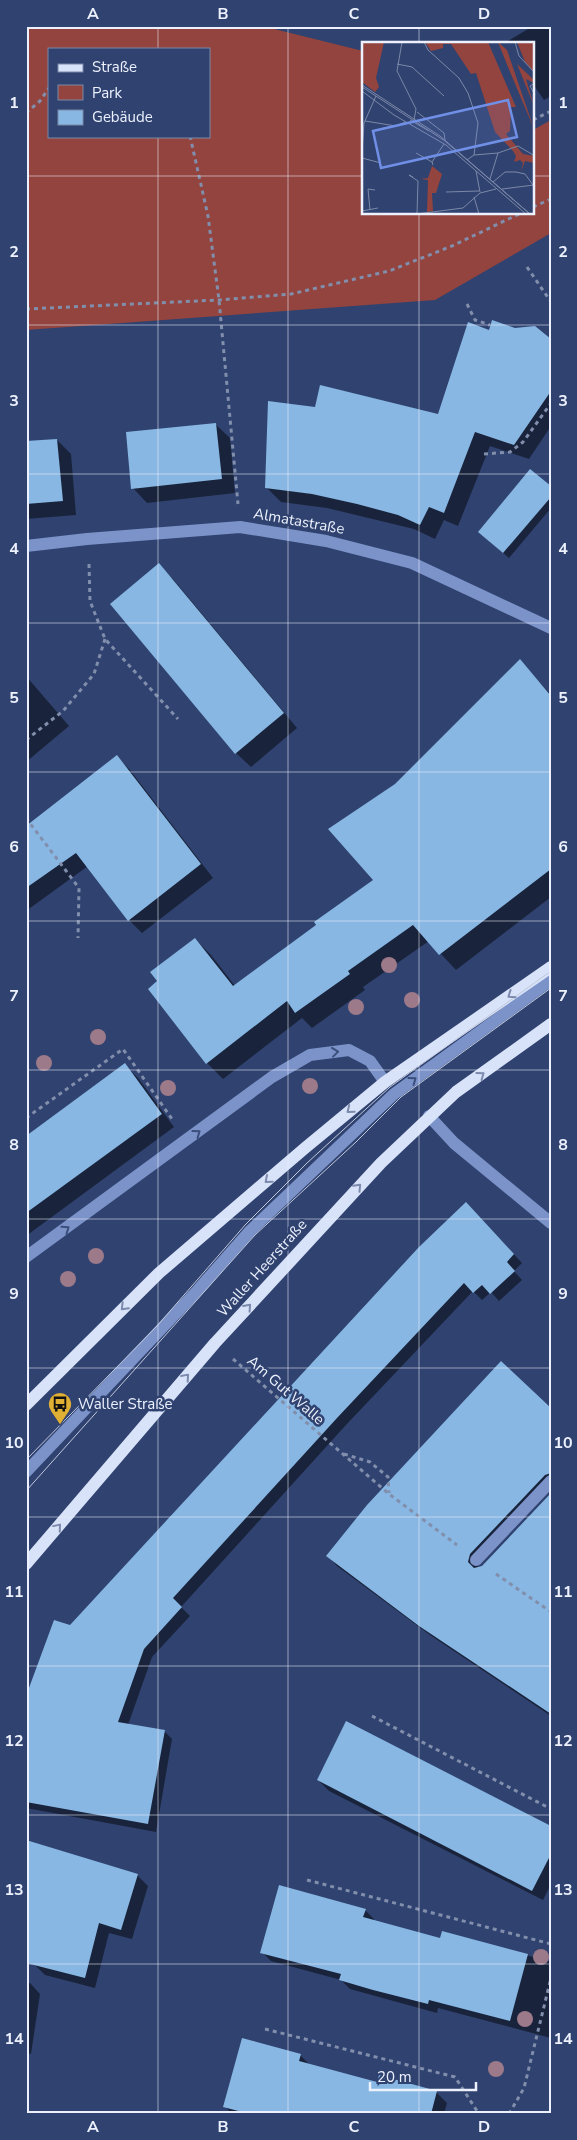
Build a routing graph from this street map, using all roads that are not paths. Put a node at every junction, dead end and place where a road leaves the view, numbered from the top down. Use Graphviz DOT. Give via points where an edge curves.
graph roads {
  1 [pos="26,546"];
  2 [pos="551,628"];
  3 [pos="551,967"];
  4 [pos="551,980"];
  5 [pos="551,1024"];
  6 [pos="406,1067"];
  7 [pos="385,1082"];
  8 [pos="376,1112"];
  9 [pos="429,1116"];
  10 [pos="551,1222"];
  11 [pos="26,1257"];
  12 [pos="26,1405"];
  13 [pos="26,1472"];
  14 [pos="551,1481"];
  15 [pos="476,1560"];
  16 [pos="26,1564"];
  1 -- 2 [label="street, Almatastraße" via="87,538 240,527 326,541 412,563"];
  3 -- 6 [label="main road, one-way"];
  8 -- 4 [label="street, one-way" via="394,1094"];
  9 -- 5 [label="main road, Waller Heerstraße, one-way" via="456,1092"];
  6 -- 7 [label="main road"];
  6 -- 8 [label="street"];
  11 -- 7 [label="street, one-way" via="272,1078 310,1055 349,1050 370,1062"];
  7 -- 12 [label="main road, one-way" via="159,1273"];
  8 -- 13 [label="street" via="250,1231"];
  9 -- 10 [label="street" via="454,1143"];
  16 -- 9 [label="main road, Waller Heerstraße, one-way" via="215,1343 381,1162"];
  14 -- 15 [label="street"];
}
